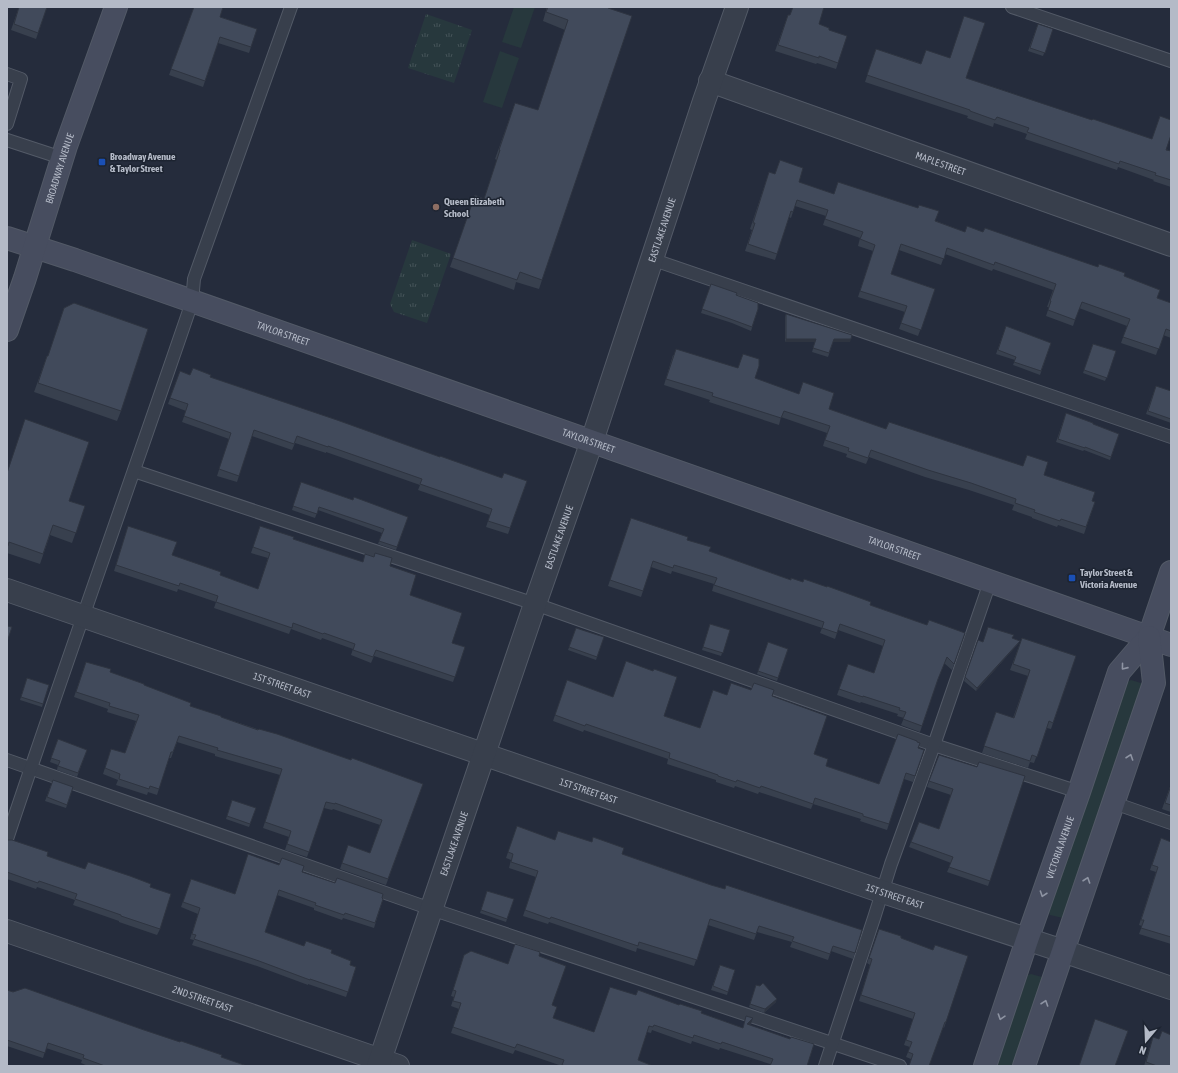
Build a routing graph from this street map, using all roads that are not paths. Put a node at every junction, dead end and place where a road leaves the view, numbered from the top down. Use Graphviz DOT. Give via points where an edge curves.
graph roads {
  1 [pos="116,7"];
  2 [pos="291,7"];
  3 [pos="737,7"];
  4 [pos="1012,7"];
  5 [pos="1171,61"];
  6 [pos="7,74"];
  7 [pos="710,82"];
  8 [pos="7,124"];
  9 [pos="7,140"];
  10 [pos="62,158"];
  11 [pos="7,238"];
  12 [pos="1171,245"];
  13 [pos="34,247"];
  14 [pos="651,259"];
  15 [pos="192,302"];
  16 [pos="7,330"];
  17 [pos="1171,437"];
  18 [pos="592,441"];
  19 [pos="134,471"];
  20 [pos="1171,572"];
  21 [pos="990,582"];
  22 [pos="7,590"];
  23 [pos="535,604"];
  24 [pos="83,617"];
  25 [pos="1149,637"];
  26 [pos="1171,645"];
  27 [pos="934,745"];
  28 [pos="484,755"];
  29 [pos="7,760"];
  30 [pos="30,768"];
  31 [pos="1079,792"];
  32 [pos="1114,803"];
  33 [pos="1171,823"];
  34 [pos="7,839"];
  35 [pos="883,892"];
  36 [pos="431,909"];
  37 [pos="7,931"];
  38 [pos="1027,940"];
  39 [pos="1063,951"];
  40 [pos="1171,988"];
  41 [pos="833,1043"];
  42 [pos="386,1064"];
  43 [pos="825,1066"];
  44 [pos="900,1066"];
  45 [pos="985,1066"];
  46 [pos="1024,1066"];
  1 -- 10 [label="street, BROADWAY AVENUE"];
  2 -- 15 [label="lane" via="194,280"];
  3 -- 7 [label="street, EASTLAKE AVENUE"];
  4 -- 5 [label="lane"];
  6 -- 8 [label="lane" via="21,79"];
  7 -- 12 [label="street, MAPLE STREET"];
  7 -- 14 [label="street, EASTLAKE AVENUE"];
  9 -- 10 [label="lane"];
  10 -- 13 [label="street, BROADWAY AVENUE"];
  11 -- 13 [label="street, TAYLOR STREET"];
  13 -- 15 [label="street, TAYLOR STREET"];
  13 -- 16 [label="street, BROADWAY AVENUE"];
  14 -- 17 [label="lane"];
  14 -- 18 [label="street, EASTLAKE AVENUE"];
  15 -- 18 [label="street, TAYLOR STREET"];
  15 -- 19 [label="lane"];
  18 -- 21 [label="street, TAYLOR STREET"];
  18 -- 23 [label="street, EASTLAKE AVENUE"];
  19 -- 23 [label="lane"];
  19 -- 24 [label="lane"];
  20 -- 25 [label="street, VICTORIA AVENUE"];
  21 -- 25 [label="street, TAYLOR STREET"];
  21 -- 27 [label="lane"];
  22 -- 24 [label="street, 1ST STREET EAST"];
  23 -- 27 [label="lane"];
  23 -- 28 [label="street, EASTLAKE AVENUE"];
  24 -- 28 [label="street, 1ST STREET EAST"];
  24 -- 30 [label="lane"];
  25 -- 26 [label="street, TAYLOR STREET"];
  25 -- 31 [label="street, VICTORIA AVENUE, one-way" via="1119,672"];
  32 -- 25 [label="street, VICTORIA AVENUE, one-way" via="1154,683"];
  27 -- 31 [label="lane"];
  27 -- 35 [label="lane"];
  28 -- 35 [label="street, 1ST STREET EAST"];
  28 -- 36 [label="street, EASTLAKE AVENUE"];
  29 -- 30 [label="lane"];
  30 -- 34 [label="lane"];
  30 -- 36 [label="lane"];
  31 -- 38 [label="street, VICTORIA AVENUE, one-way"];
  32 -- 33 [label="lane"];
  39 -- 32 [label="street, VICTORIA AVENUE, one-way"];
  35 -- 38 [label="street, 1ST STREET EAST"];
  35 -- 41 [label="lane"];
  36 -- 41 [label="lane"];
  36 -- 42 [label="street, EASTLAKE AVENUE"];
  37 -- 42 [label="street, 2ND STREET EAST"];
  38 -- 39 [label="street, 1ST STREET EAST"];
  38 -- 45 [label="street, VICTORIA AVENUE, one-way"];
  39 -- 40 [label="street, 1ST STREET EAST"];
  46 -- 39 [label="street, VICTORIA AVENUE, one-way"];
  41 -- 43 [label="lane"];
  41 -- 44 [label="lane"];
}
